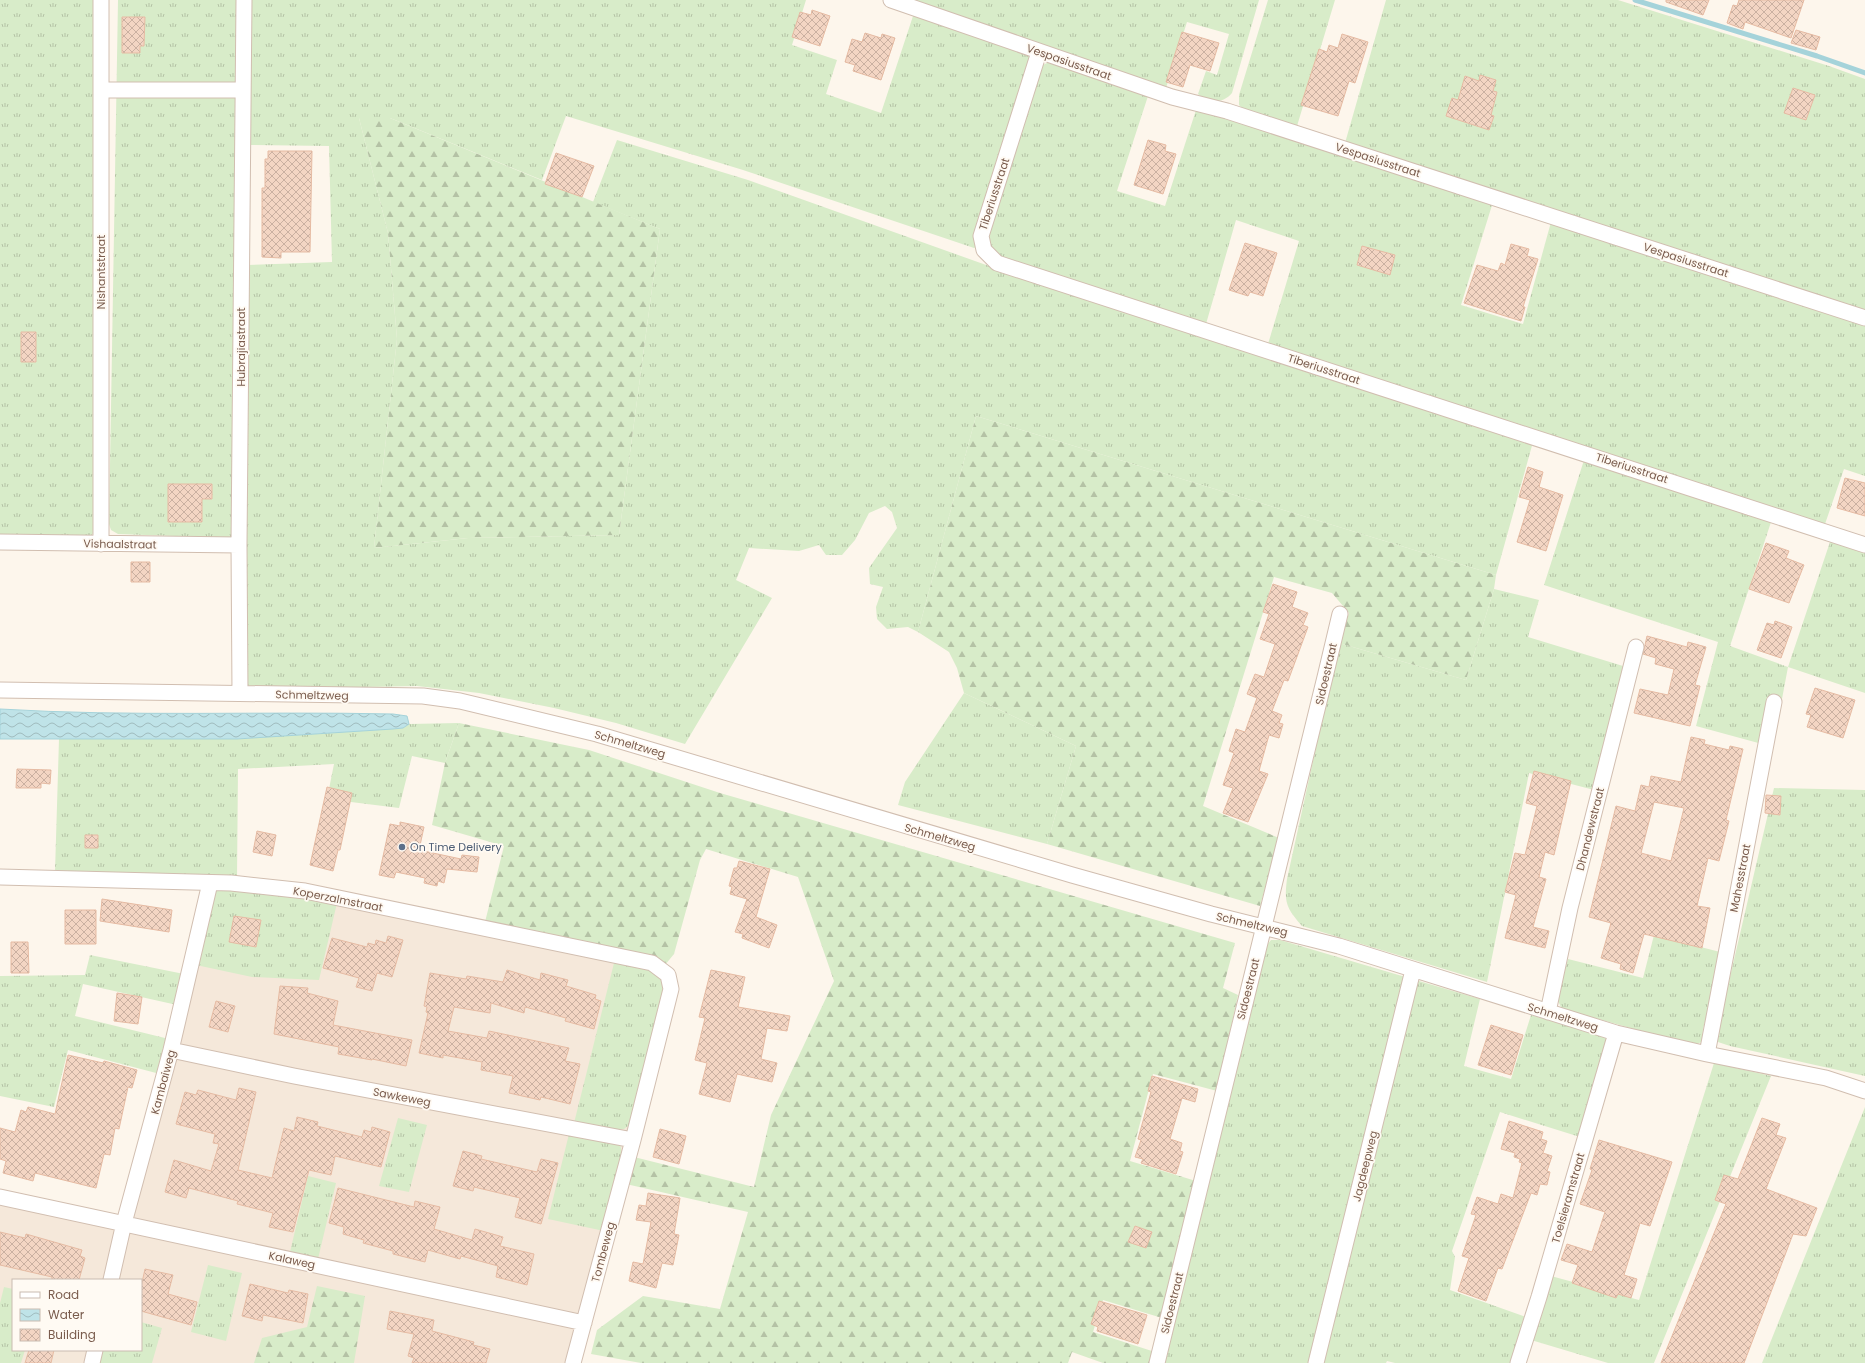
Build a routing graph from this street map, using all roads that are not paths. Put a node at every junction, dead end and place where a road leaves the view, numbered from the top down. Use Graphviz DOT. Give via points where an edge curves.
graph roads {
  1 [pos="101,0"];
  2 [pos="244,0"];
  3 [pos="891,0"];
  4 [pos="1039,52"];
  5 [pos="101,90"];
  6 [pos="243,90"];
  7 [pos="1865,318"];
  8 [pos="0,542"];
  9 [pos="101,544"];
  10 [pos="239,545"];
  11 [pos="1865,545"];
  12 [pos="1340,614"];
  13 [pos="1636,647"];
  14 [pos="0,690"];
  15 [pos="240,693"];
  16 [pos="1774,702"];
  17 [pos="0,877"];
  18 [pos="210,883"];
  19 [pos="1264,926"];
  20 [pos="1413,970"];
  21 [pos="668,975"];
  22 [pos="1548,1012"];
  23 [pos="1616,1033"];
  24 [pos="171,1050"];
  25 [pos="1707,1054"];
  26 [pos="1865,1091"];
  27 [pos="634,1140"];
  28 [pos="0,1196"];
  29 [pos="124,1223"];
  30 [pos="111,1279"];
  31 [pos="584,1323"];
  32 [pos="95,1351"];
  33 [pos="92,1363"];
  34 [pos="573,1363"];
  35 [pos="1157,1363"];
  36 [pos="1316,1363"];
  37 [pos="1518,1363"];
  1 -- 5 [label="street, Nishantstraat"];
  2 -- 6 [label="street, Hubrajiastraat"];
  3 -- 4 [label="street, Vespasiusstraat"];
  4 -- 7 [label="street, Vespasiusstraat" via="1172,97 1227,111"];
  4 -- 11 [label="street, Tiberiusstraat" via="981,236 984,250 997,263"];
  5 -- 6 [label="street"];
  5 -- 9 [label="street, Nishantstraat"];
  6 -- 10 [label="street, Hubrajiastraat"];
  8 -- 9 [label="street, Vishaalstraat"];
  9 -- 10 [label="street, Vishaalstraat"];
  10 -- 15 [label="street, Hubrajiastraat"];
  12 -- 19 [label="street, Sidoestraat"];
  13 -- 22 [label="street, Dhandewstraat" via="1570,908"];
  14 -- 15 [label="street, Schmeltzweg"];
  15 -- 19 [label="street, Schmeltzweg" via="423,696 460,701 596,734 1072,875 1211,914"];
  16 -- 25 [label="street, Mahesstraat"];
  17 -- 18 [label="street, Koperzalmstraat"];
  18 -- 21 [label="street, Koperzalmstraat" via="304,891 652,963"];
  18 -- 24 [label="street, Kambaiweg"];
  19 -- 20 [label="street, Schmeltzweg" via="1339,946"];
  19 -- 35 [label="street, Sidoestraat"];
  20 -- 22 [label="street, Schmeltzweg"];
  20 -- 36 [label="street, Jagdeepweg"];
  21 -- 27 [label="street, Tombeweg" via="671,989"];
  22 -- 23 [label="street, Schmeltzweg"];
  23 -- 25 [label="street, Schmeltzweg"];
  23 -- 37 [label="street, Toelsieramstraat"];
  24 -- 27 [label="street, Sawkeweg" via="294,1076"];
  24 -- 29 [label="street, Kambaiweg"];
  25 -- 26 [label="street, Schmeltzweg" via="1826,1078"];
  27 -- 31 [label="street, Tombeweg"];
  28 -- 29 [label="street, Kalaweg"];
  29 -- 30 [label="street, Kambaiweg"];
  29 -- 31 [label="street, Kalaweg"];
  31 -- 34 [label="street, Tombeweg"];
  32 -- 33 [label="street"];
}
